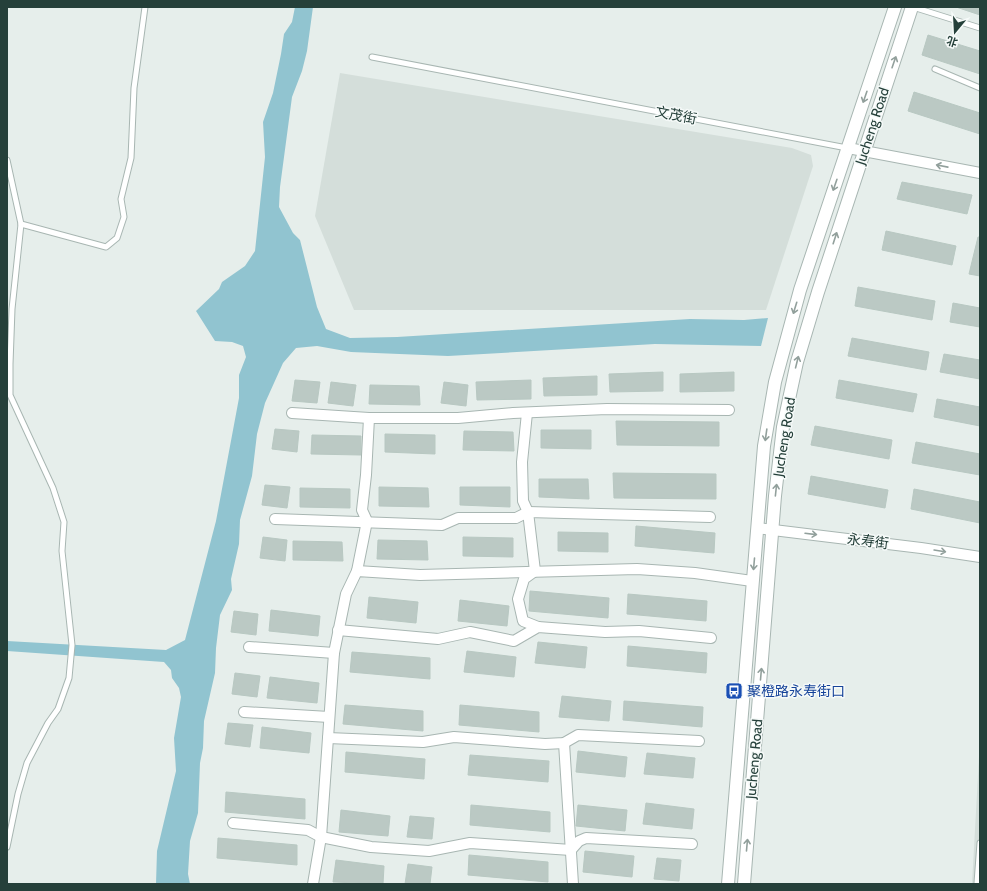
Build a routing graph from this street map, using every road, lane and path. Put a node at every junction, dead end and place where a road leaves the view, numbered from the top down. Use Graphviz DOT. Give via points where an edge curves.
graph roads {
  1 [pos="145,7"];
  2 [pos="895,7"];
  3 [pos="913,7"];
  4 [pos="980,28"];
  5 [pos="372,57"];
  6 [pos="935,68"];
  7 [pos="980,88"];
  8 [pos="848,148"];
  9 [pos="864,151"];
  10 [pos="7,160"];
  11 [pos="980,173"];
  12 [pos="21,224"];
  13 [pos="729,410"];
  14 [pos="527,413"];
  15 [pos="292,414"];
  16 [pos="369,418"];
  17 [pos="528,512"];
  18 [pos="710,517"];
  19 [pos="275,519"];
  20 [pos="367,521"];
  21 [pos="756,528"];
  22 [pos="773,529"];
  23 [pos="980,557"];
  24 [pos="357,571"];
  25 [pos="535,571"];
  26 [pos="752,581"];
  27 [pos="538,627"];
  28 [pos="338,630"];
  29 [pos="711,638"];
  30 [pos="249,646"];
  31 [pos="334,653"];
  32 [pos="244,712"];
  33 [pos="329,717"];
  34 [pos="328,738"];
  35 [pos="699,741"];
  36 [pos="564,743"];
  37 [pos="233,823"];
  38 [pos="321,837"];
  39 [pos="980,843"];
  40 [pos="692,844"];
  41 [pos="7,847"];
  42 [pos="571,850"];
  43 [pos="980,883"];
  44 [pos="313,884"];
  45 [pos="573,884"];
  46 [pos="728,884"];
  47 [pos="744,884"];
  1 -- 12 [label="lane" via="134,88 131,158 121,199 124,217 117,238 106,247"];
  2 -- 8 [label="street, Jucheng Road, one-way"];
  3 -- 4 [label="lane"];
  9 -- 3 [label="street, Jucheng Road, one-way"];
  5 -- 8 [label="lane, 文茂街"];
  6 -- 7 [label="lane"];
  8 -- 9 [label="street, 文茂街"];
  8 -- 21 [label="street, Jucheng Road, one-way" via="800,290 782,353 767,424"];
  11 -- 9 [label="street, 文茂街, one-way"];
  22 -- 9 [label="street, Jucheng Road, one-way" via="783,427 797,362"];
  10 -- 12 [label="lane"];
  12 -- 41 [label="lane" via="12,309 10,395 53,488 64,522 62,550 72,645 69,678 58,709 26,764"];
  13 -- 14 [label="street" via="607,409"];
  14 -- 16 [label="street" via="458,418"];
  14 -- 17 [label="street" via="522,462 523,501"];
  15 -- 16 [label="street"];
  16 -- 20 [label="street" via="362,510"];
  17 -- 18 [label="street"];
  17 -- 20 [label="street" via="516,518 458,518 442,526"];
  17 -- 25 [label="street"];
  19 -- 20 [label="street"];
  20 -- 24 [label="street"];
  21 -- 22 [label="street, 永寿街"];
  21 -- 26 [label="street, Jucheng Road, one-way"];
  22 -- 23 [label="street, 永寿街, one-way"];
  47 -- 22 [label="street, Jucheng Road, one-way"];
  24 -- 25 [label="street" via="420,575"];
  24 -- 28 [label="street" via="346,594"];
  25 -- 26 [label="street" via="637,569 695,573"];
  25 -- 27 [label="street" via="524,579 518,599 523,621"];
  26 -- 46 [label="street, Jucheng Road"];
  27 -- 28 [label="street" via="514,641 470,632 438,639"];
  27 -- 29 [label="street" via="605,632 639,631"];
  28 -- 31 [label="street"];
  30 -- 31 [label="street"];
  31 -- 33 [label="street"];
  32 -- 33 [label="street"];
  33 -- 34 [label="street"];
  34 -- 36 [label="street" via="423,742 454,737 545,744"];
  34 -- 38 [label="street"];
  35 -- 36 [label="street" via="578,735"];
  36 -- 42 [label="street"];
  37 -- 38 [label="street" via="308,830"];
  38 -- 42 [label="street" via="370,847 429,851 470,843"];
  38 -- 44 [label="street"];
  39 -- 43 [label="lane" via="977,883"];
  40 -- 42 [label="street" via="586,838 578,841"];
  42 -- 45 [label="street"];
}
